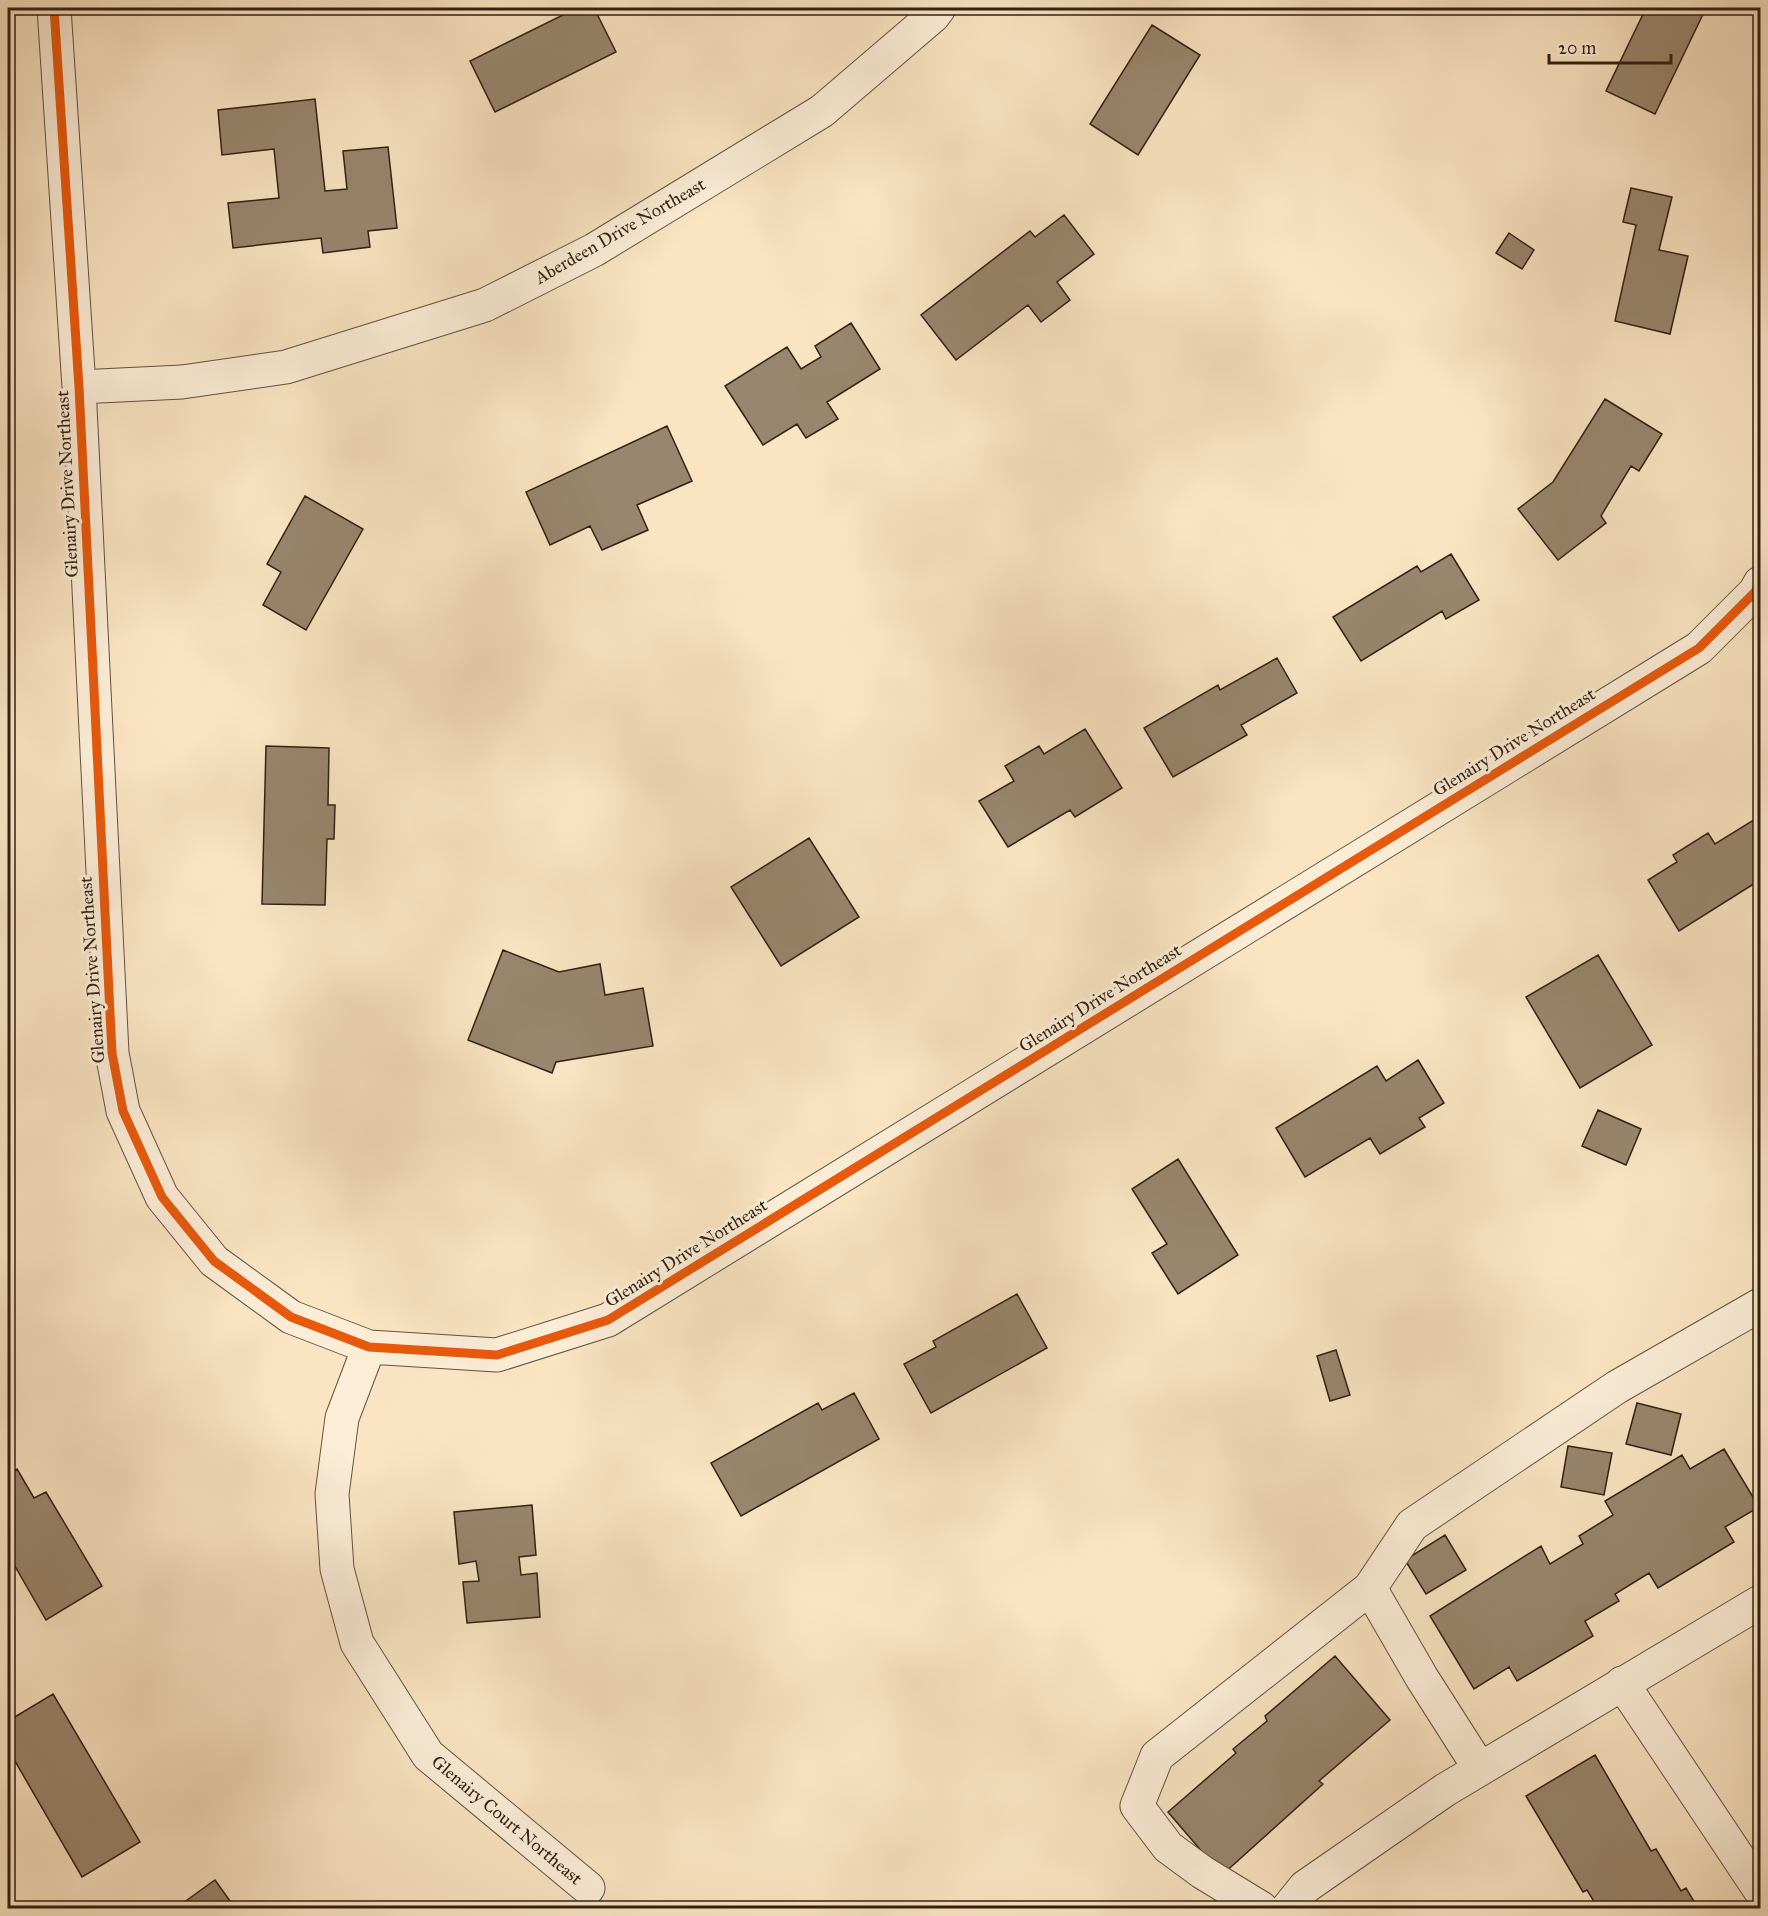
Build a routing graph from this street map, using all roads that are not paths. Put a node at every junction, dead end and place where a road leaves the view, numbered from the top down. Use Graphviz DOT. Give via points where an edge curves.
graph roads {
  1 [pos="54,8"];
  2 [pos="939,8"];
  3 [pos="79,387"];
  4 [pos="1761,583"];
  5 [pos="1761,1305"];
  6 [pos="369,1347"];
  7 [pos="1370,1588"];
  8 [pos="1761,1602"];
  9 [pos="1623,1683"];
  10 [pos="1480,1769"];
  11 [pos="588,1888"];
  12 [pos="1761,1890"];
  13 [pos="1297,1898"];
  14 [pos="1261,1908"];
  1 -- 3 [label="street, Glenairy Drive Northeast"];
  2 -- 3 [label="street, Aberdeen Drive Northeast" via="822,111 594,250 485,305 286,367 183,382"];
  3 -- 6 [label="street, Glenairy Drive Northeast" via="112,1053 123,1111 162,1197 214,1262 291,1317"];
  4 -- 6 [label="street, Glenairy Drive Northeast" via="1699,648 608,1320 497,1355"];
  5 -- 7 [label="street" via="1617,1387 1412,1525"];
  6 -- 11 [label="street, Glenairy Court Northeast" via="342,1418 332,1494 337,1569 357,1642 428,1755"];
  7 -- 10 [label="street"];
  7 -- 14 [label="street" via="1157,1756 1137,1806 1168,1847"];
  8 -- 9 [label="street"];
  9 -- 10 [label="street"];
  9 -- 12 [label="street"];
  10 -- 13 [label="street" via="1444,1790"];
}
